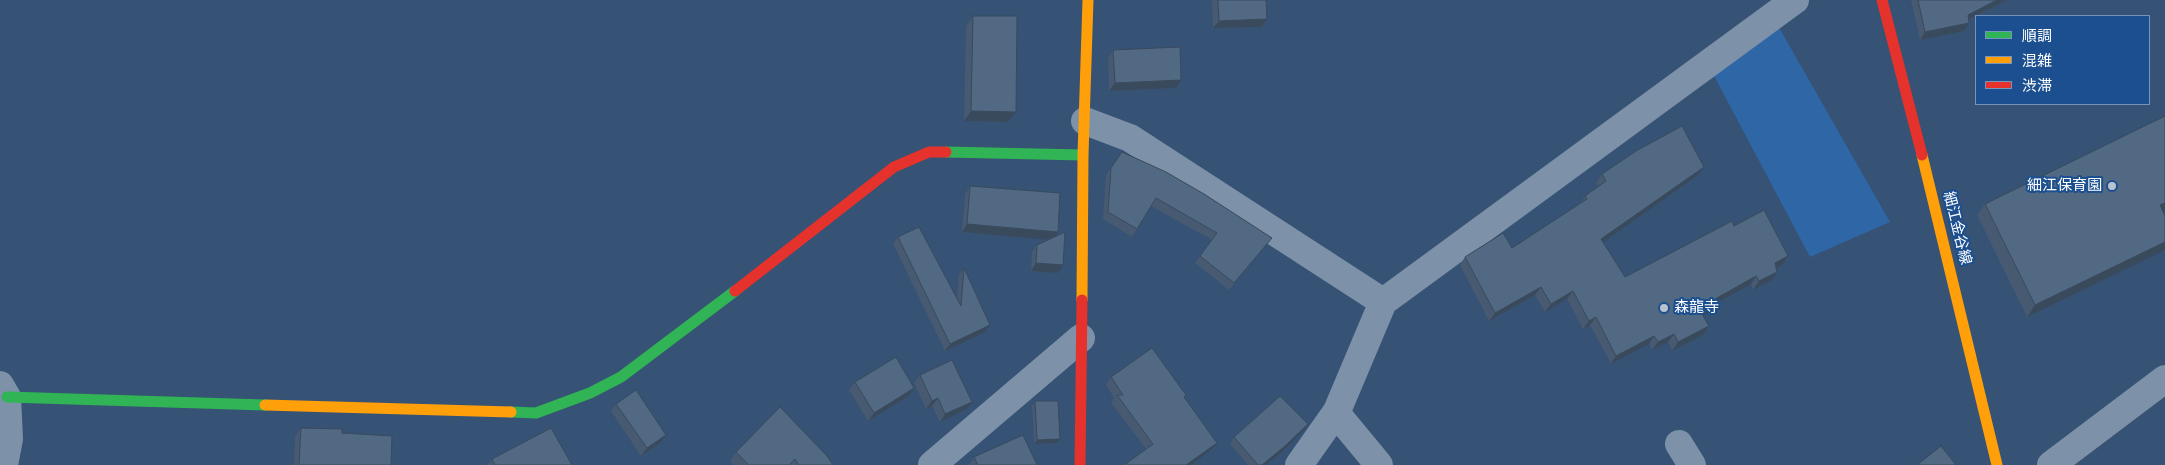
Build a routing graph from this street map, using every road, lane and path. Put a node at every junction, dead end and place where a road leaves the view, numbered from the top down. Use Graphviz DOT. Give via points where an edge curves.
graph roads {
  1 [pos="1088,0"];
  2 [pos="1795,0"];
  3 [pos="1882,0"];
  4 [pos="1085,121"];
  5 [pos="1083,155"];
  6 [pos="1383,302"];
  7 [pos="1081,338"];
  8 [pos="2165,379"];
  9 [pos="3,391"];
  10 [pos="1336,413"];
  11 [pos="4,465"];
  12 [pos="932,465"];
  13 [pos="1080,465"];
  14 [pos="1299,465"];
  15 [pos="1379,465"];
  16 [pos="1997,465"];
  17 [pos="2051,465"];
  1 -- 4 [label="street"];
  2 -- 6 [label="street"];
  3 -- 16 [label="street, 細江金谷線" via="1944,239"];
  4 -- 5 [label="street"];
  4 -- 6 [label="street" via="1130,138"];
  5 -- 7 [label="street"];
  5 -- 9 [label="street" via="929,152 894,167 621,377 590,393 536,413"];
  6 -- 10 [label="street"];
  7 -- 12 [label="street"];
  7 -- 13 [label="street"];
  8 -- 17 [label="street"];
  9 -- 11 [label="street" via="9,440"];
  10 -- 14 [label="street"];
  10 -- 15 [label="street"];
}
